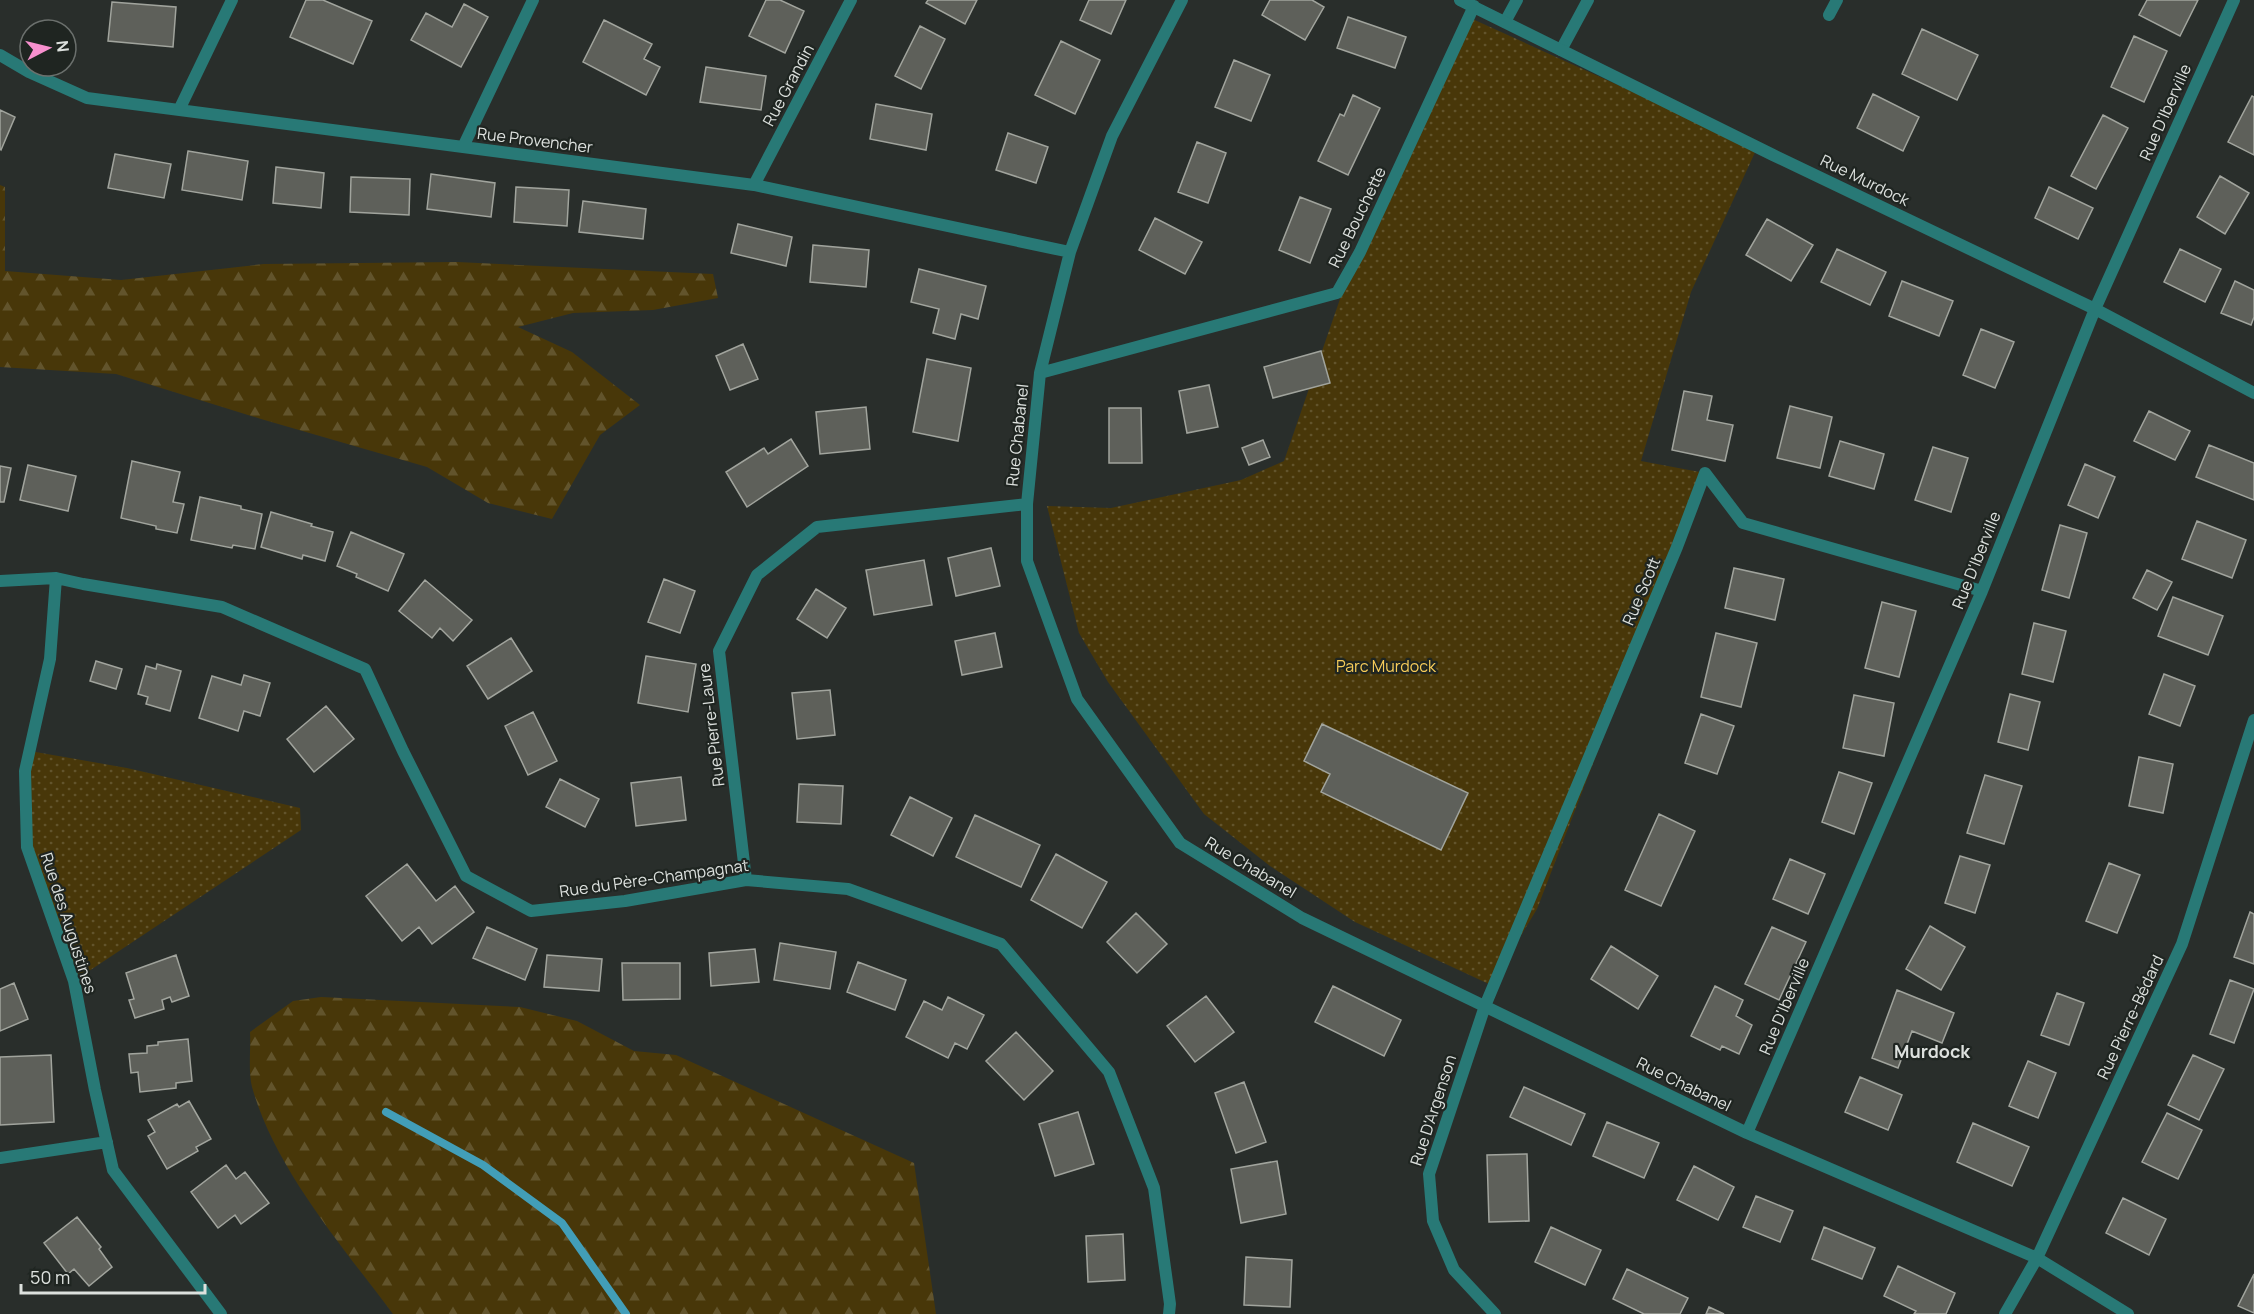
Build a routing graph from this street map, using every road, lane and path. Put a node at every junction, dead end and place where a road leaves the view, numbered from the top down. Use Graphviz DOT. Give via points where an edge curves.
graph roads {
  1 [pos="232,0"];
  2 [pos="533,0"];
  3 [pos="851,0"];
  4 [pos="1182,0"];
  5 [pos="1460,0"];
  6 [pos="1517,0"];
  7 [pos="1588,0"];
  8 [pos="1837,0"];
  9 [pos="2234,0"];
  10 [pos="1474,6"];
  11 [pos="1829,15"];
  12 [pos="1505,22"];
  13 [pos="1561,50"];
  14 [pos="0,55"];
  15 [pos="179,110"];
  16 [pos="463,147"];
  17 [pos="754,185"];
  18 [pos="1070,252"];
  19 [pos="2095,309"];
  20 [pos="1040,373"];
  21 [pos="2254,393"];
  22 [pos="1027,504"];
  23 [pos="56,578"];
  24 [pos="0,581"];
  25 [pos="1982,591"];
  26 [pos="2254,720"];
  27 [pos="746,880"];
  28 [pos="1485,1006"];
  29 [pos="1747,1132"];
  30 [pos="107,1142"];
  31 [pos="0,1158"];
  32 [pos="2037,1258"];
  33 [pos="220,1314"];
  34 [pos="1169,1314"];
  35 [pos="1496,1314"];
  36 [pos="2005,1314"];
  37 [pos="2128,1314"];
  1 -- 15 [label="street"];
  2 -- 16 [label="street"];
  3 -- 17 [label="street, Rue Grandin"];
  4 -- 18 [label="street, Rue Chabanel" via="1112,136"];
  5 -- 10 [label="street, Rue Murdock"];
  6 -- 12 [label="street"];
  7 -- 13 [label="street"];
  8 -- 11 [label="street"];
  9 -- 19 [label="street, Rue D'Iberville"];
  10 -- 12 [label="street, Rue Murdock"];
  10 -- 20 [label="street, Rue Bouchette" via="1360,252 1337,293"];
  12 -- 13 [label="street, Rue Murdock"];
  13 -- 19 [label="street, Rue Murdock"];
  14 -- 15 [label="street, Rue Provencher" via="87,98"];
  15 -- 16 [label="street, Rue Provencher"];
  16 -- 17 [label="street, Rue Provencher"];
  17 -- 18 [label="street, Rue Provencher"];
  18 -- 20 [label="street, Rue Chabanel"];
  19 -- 21 [label="street, Rue Murdock"];
  19 -- 25 [label="street, Rue D'Iberville"];
  20 -- 22 [label="street, Rue Chabanel"];
  22 -- 27 [label="street, Rue Pierre-Laure" via="817,527 757,575 719,651"];
  22 -- 28 [label="street, Rue Chabanel" via="1027,561 1077,699 1180,843 1302,918"];
  23 -- 24 [label="street, Rue du Père-Champagnat"];
  23 -- 27 [label="street, Rue du Père-Champagnat" via="222,607 365,669 466,876 531,911 625,901"];
  23 -- 30 [label="street, Rue des Augustines" via="50,659 25,771 27,847 74,981"];
  25 -- 28 [label="street, Rue Scott" via="1743,523 1705,473"];
  25 -- 29 [label="street, Rue D'Iberville"];
  26 -- 32 [label="street, Rue Pierre-Bédard" via="2182,944"];
  27 -- 34 [label="street, Rue du Père-Champagnat" via="848,889 1001,944 1109,1072 1154,1188"];
  28 -- 29 [label="street, Rue Chabanel"];
  28 -- 35 [label="street, Rue D'Argenson" via="1429,1174 1433,1221 1454,1270"];
  29 -- 32 [label="street, Rue Chabanel"];
  30 -- 31 [label="street"];
  30 -- 33 [label="street, Rue des Augustines" via="113,1170"];
  32 -- 36 [label="street, Rue Pierre-Bédard"];
  32 -- 37 [label="street, Rue Chabanel"];
}
